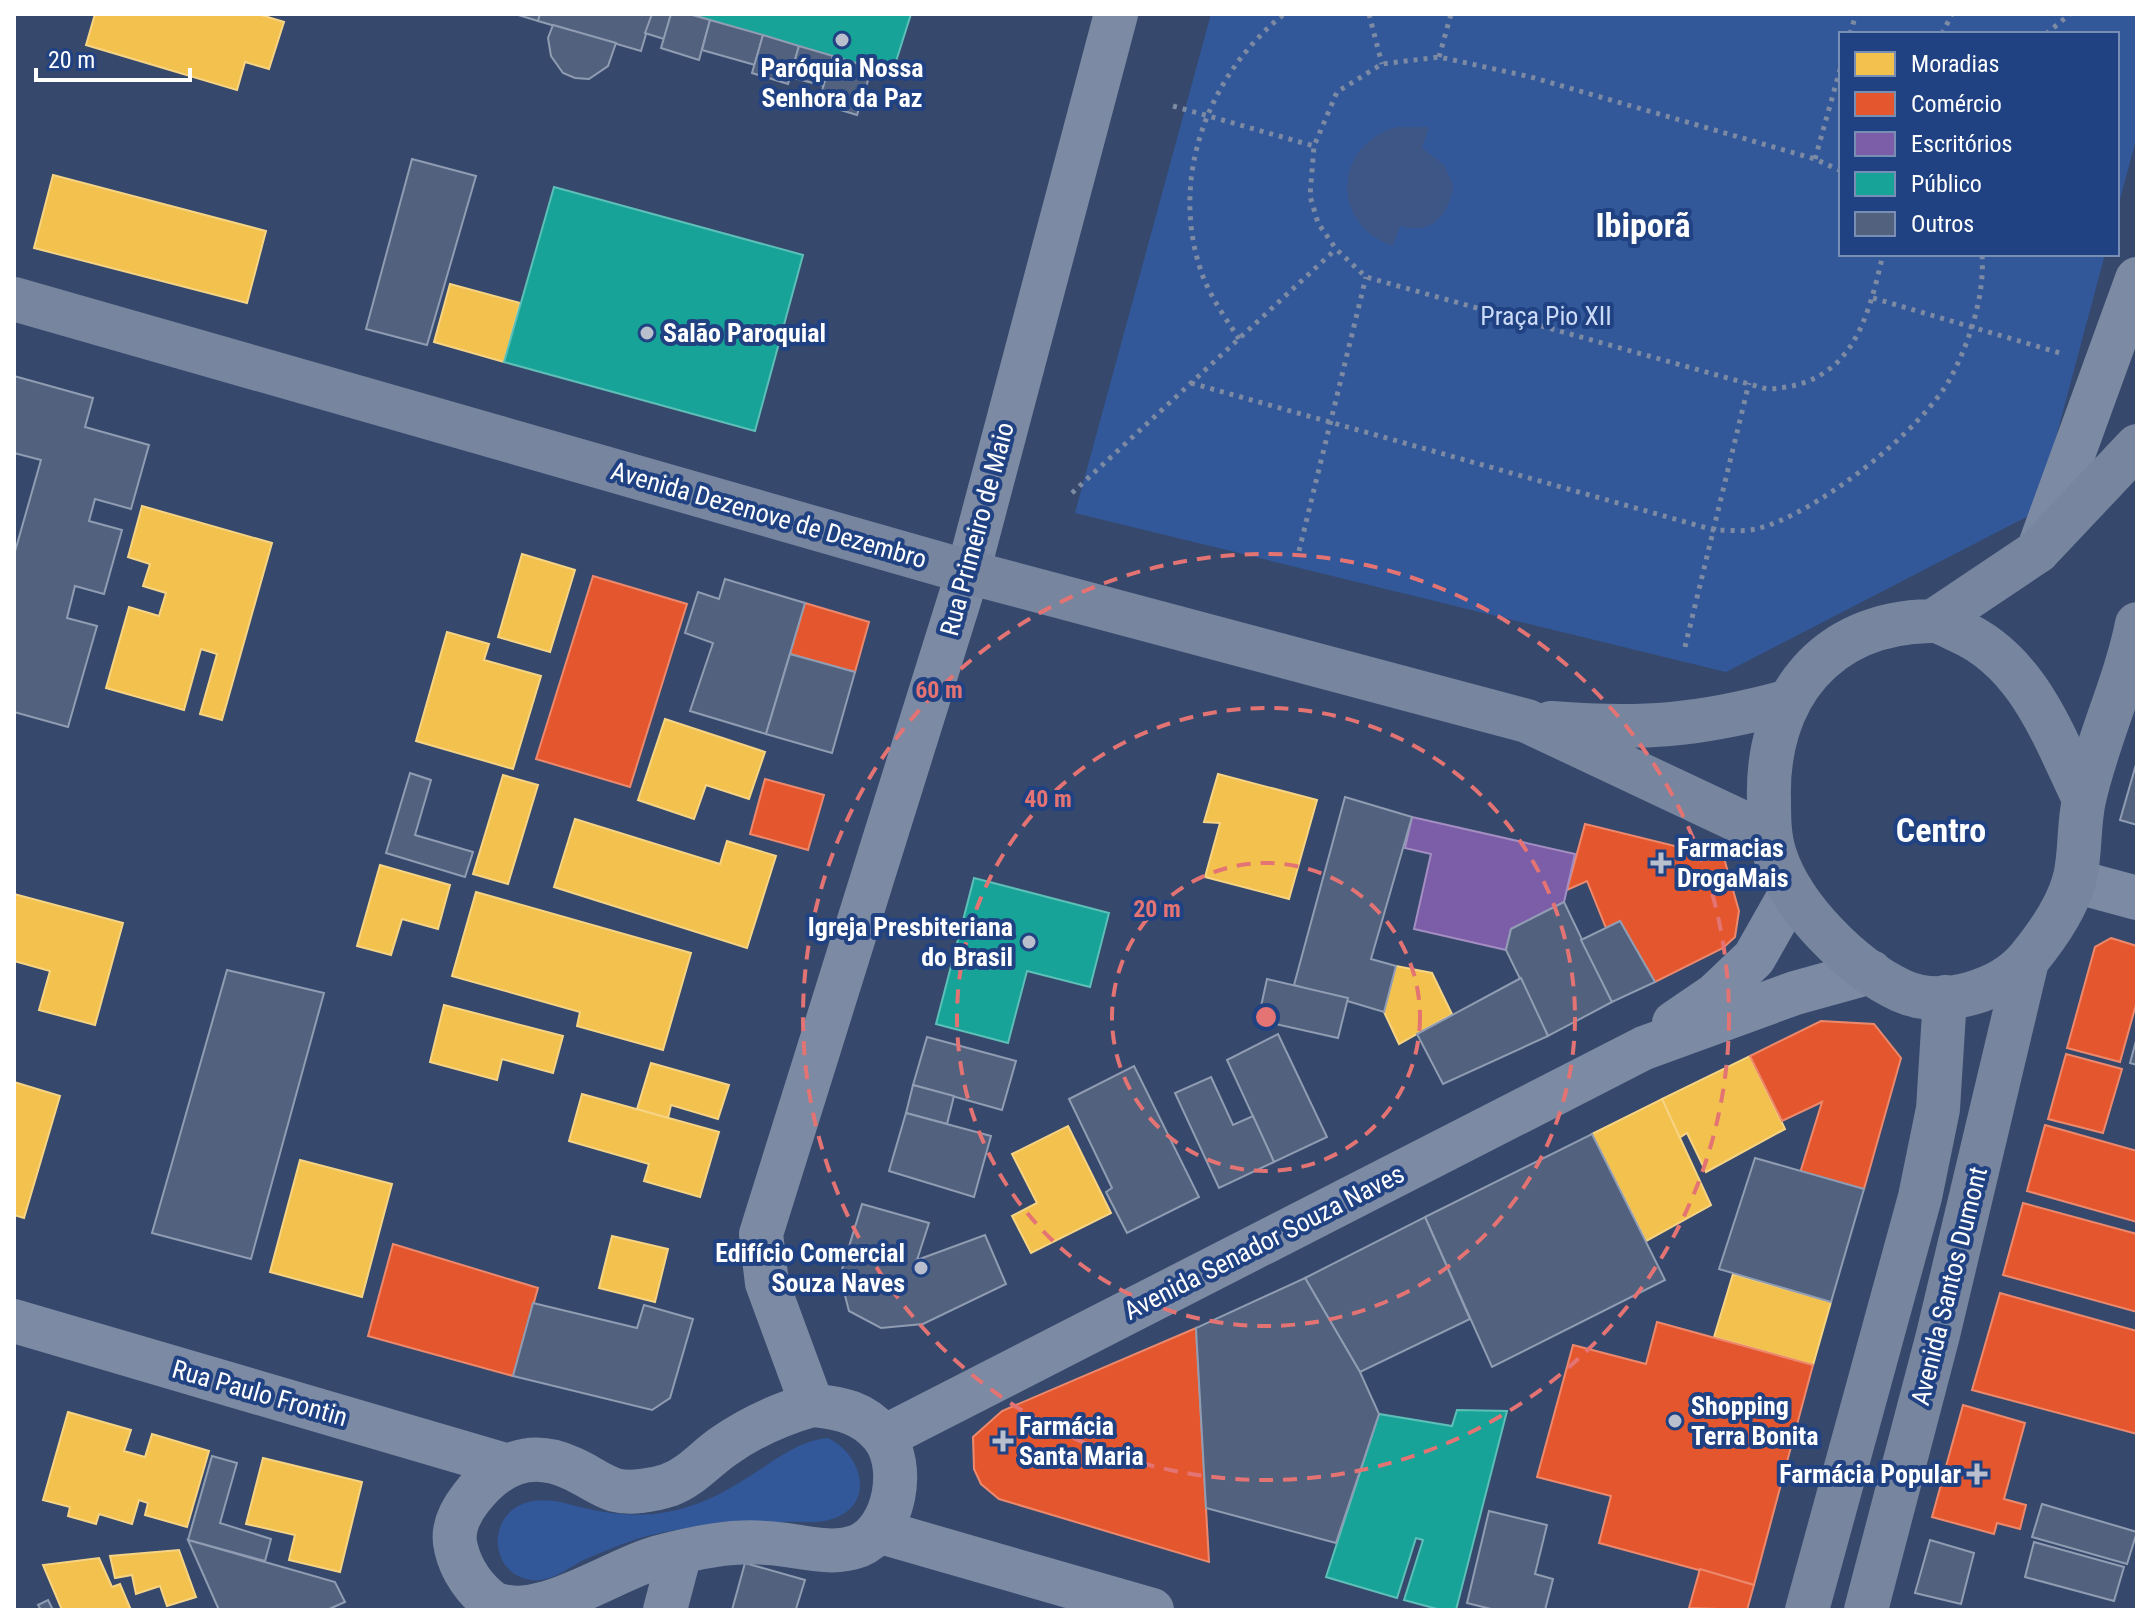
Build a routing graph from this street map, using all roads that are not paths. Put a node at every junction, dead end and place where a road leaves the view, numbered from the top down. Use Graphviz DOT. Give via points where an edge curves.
graph roads {
  1 [pos="1116,14"];
  2 [pos="2137,279"];
  3 [pos="14,299"];
  4 [pos="2137,446"];
  5 [pos="2038,551"];
  6 [pos="968,572"];
  7 [pos="1935,620"];
  8 [pos="2137,624"];
  9 [pos="1786,702"];
  10 [pos="1527,721"];
  11 [pos="2084,799"];
  12 [pos="1769,835"];
  13 [pos="2074,881"];
  14 [pos="1792,891"];
  15 [pos="2137,898"];
  16 [pos="2027,961"];
  17 [pos="1871,972"];
  18 [pos="1945,997"];
  19 [pos="1644,1048"];
  20 [pos="14,1321"];
  21 [pos="812,1405"];
  22 [pos="884,1437"];
  23 [pos="505,1465"];
  24 [pos="878,1531"];
  25 [pos="680,1553"];
  26 [pos="467,1602"];
  27 [pos="665,1610"];
  28 [pos="1152,1610"];
  29 [pos="1807,1610"];
  30 [pos="1866,1610"];
  1 -- 6 [label="street, Rua Primeiro de Maio"];
  2 -- 5 [label="street"];
  3 -- 6 [label="main road, Avenida Dezenove de Dezembro"];
  4 -- 5 [label="main road"];
  5 -- 7 [label="main road"];
  6 -- 10 [label="main road, Avenida Dezenove de Dezembro"];
  6 -- 21 [label="street, Rua Primeiro de Maio" via="761,1234 767,1283"];
  7 -- 9 [label="main road" via="1892,623 1852,638 1818,663"];
  7 -- 11 [label="main road" via="1981,640 2016,672 2045,715"];
  8 -- 11 [label="main road"];
  9 -- 10 [label="main road, Avenida Dezenove de Dezembro" via="1665,727"];
  9 -- 12 [label="main road" via="1768,768"];
  10 -- 12 [label="main road, Avenida Dezenove de Dezembro"];
  11 -- 13 [label="main road"];
  12 -- 14 [label="main road"];
  13 -- 15 [label="street"];
  13 -- 16 [label="main road" via="2055,923"];
  14 -- 17 [label="main road" via="1818,928"];
  14 -- 19 [label="street" via="1754,958"];
  16 -- 18 [label="main road" via="1988,989"];
  16 -- 30 [label="main road, Avenida Santos Dumont"];
  17 -- 18 [label="main road" via="1904,992"];
  17 -- 19 [label="street" via="1795,993"];
  18 -- 29 [label="main road, Avenida Santos Dumont" via="1938,1109 1920,1197"];
  19 -- 22 [label="street, Avenida Senador Souza Naves"];
  20 -- 23 [label="street, Rua Paulo Frontin"];
  21 -- 22 [label="street" via="844,1408"];
  21 -- 23 [label="street" via="773,1418 721,1447 692,1474 647,1490 618,1491 547,1459"];
  22 -- 24 [label="street" via="896,1478 891,1506"];
  23 -- 26 [label="street" via="481,1485 455,1525"];
  24 -- 25 [label="street" via="858,1546 835,1550 766,1542"];
  24 -- 28 [label="street"];
  25 -- 26 [label="street" via="656,1557 539,1603 504,1607"];
  25 -- 27 [label="street"];
}
